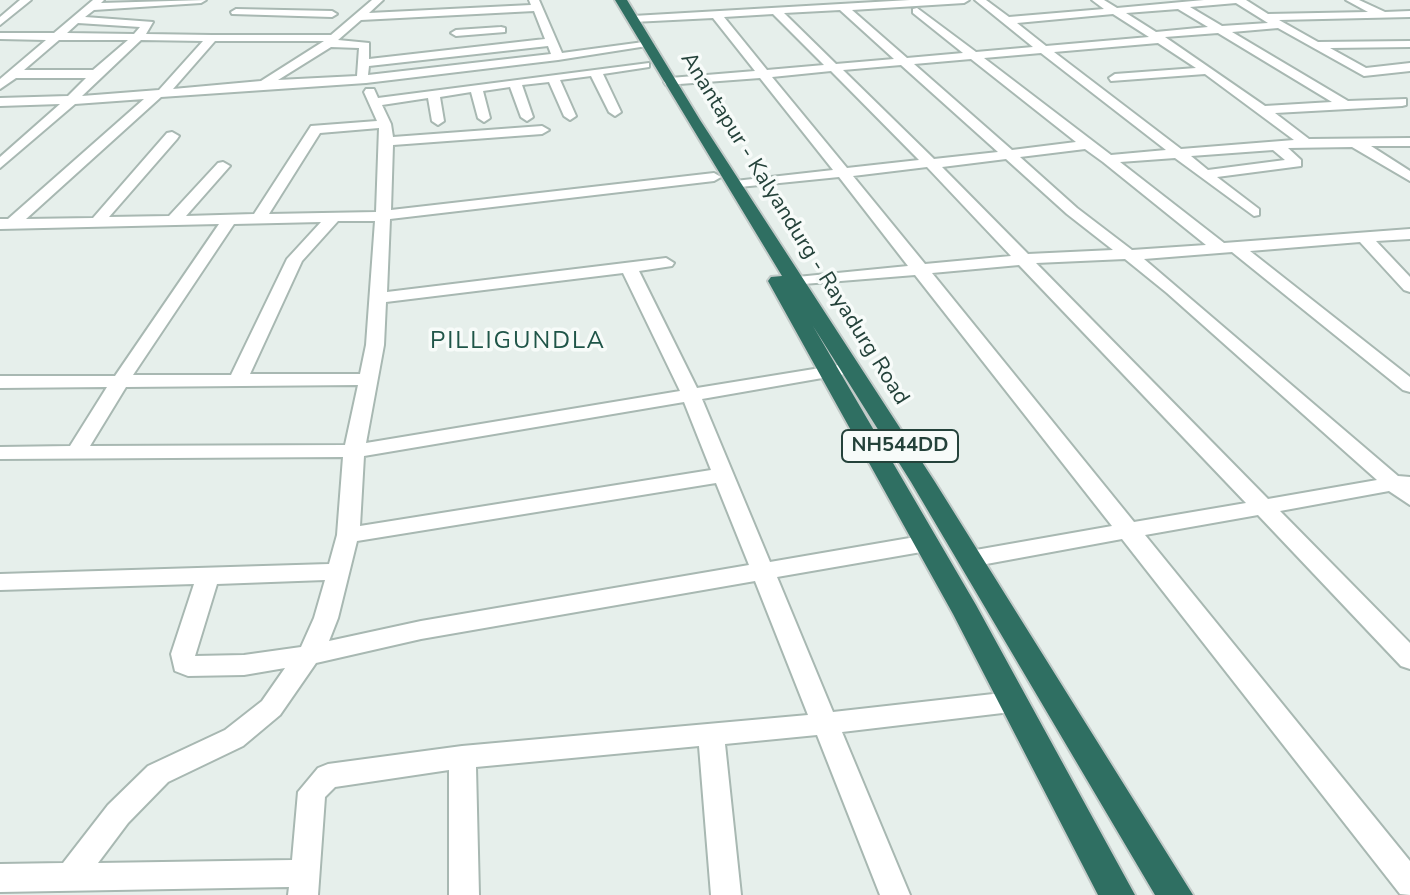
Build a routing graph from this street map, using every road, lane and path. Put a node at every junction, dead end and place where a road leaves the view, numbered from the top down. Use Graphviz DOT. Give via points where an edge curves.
graph roads {
  1 [pos="26,0"];
  2 [pos="201,0"];
  3 [pos="247,0"];
  4 [pos="378,0"];
  5 [pos="608,0"];
  6 [pos="964,0"];
  7 [pos="980,0"];
  8 [pos="1097,0"];
  9 [pos="1351,0"];
  10 [pos="1239,1"];
  11 [pos="95,3"];
  12 [pos="536,4"];
  13 [pos="810,5"];
  14 [pos="1181,5"];
  15 [pos="844,8"];
  16 [pos="495,10"];
  17 [pos="627,10"];
  18 [pos="917,11"];
  19 [pos="1116,11"];
  20 [pos="236,12"];
  21 [pos="777,12"];
  22 [pos="332,14"];
  23 [pos="716,14"];
  24 [pos="1410,14"];
  25 [pos="1387,15"];
  26 [pos="358,17"];
  27 [pos="1266,17"];
  28 [pos="76,20"];
  29 [pos="1006,21"];
  30 [pos="0,22"];
  31 [pos="1410,22"];
  32 [pos="1281,25"];
  33 [pos="501,30"];
  34 [pos="1221,30"];
  35 [pos="0,36"];
  36 [pos="57,37"];
  37 [pos="138,37"];
  38 [pos="1157,37"];
  39 [pos="212,38"];
  40 [pos="331,41"];
  41 [pos="552,42"];
  42 [pos="1410,44"];
  43 [pos="1317,45"];
  44 [pos="507,47"];
  45 [pos="1040,47"];
  46 [pos="642,51"];
  47 [pos="462,53"];
  48 [pos="420,54"];
  49 [pos="971,54"];
  50 [pos="558,57"];
  51 [pos="903,60"];
  52 [pos="364,63"];
  53 [pos="1410,67"];
  54 [pos="832,68"];
  55 [pos="1208,70"];
  56 [pos="422,72"];
  57 [pos="1364,72"];
  58 [pos="596,73"];
  59 [pos="12,74"];
  60 [pos="96,74"];
  61 [pos="763,75"];
  62 [pos="1115,78"];
  63 [pos="364,79"];
  64 [pos="554,79"];
  65 [pos="1376,81"];
  66 [pos="670,82"];
  67 [pos="263,84"];
  68 [pos="515,84"];
  69 [pos="0,85"];
  70 [pos="476,89"];
  71 [pos="1388,90"];
  72 [pos="160,94"];
  73 [pos="434,95"];
  74 [pos="71,100"];
  75 [pos="0,102"];
  76 [pos="374,102"];
  77 [pos="1345,105"];
  78 [pos="1406,106"];
  79 [pos="1262,110"];
  80 [pos="615,112"];
  81 [pos="570,116"];
  82 [pos="527,117"];
  83 [pos="484,118"];
  84 [pos="438,121"];
  85 [pos="385,124"];
  86 [pos="542,130"];
  87 [pos="172,136"];
  88 [pos="387,141"];
  89 [pos="1410,142"];
  90 [pos="1306,143"];
  91 [pos="1356,143"];
  92 [pos="1088,145"];
  93 [pos="1276,145"];
  94 [pos="1178,152"];
  95 [pos="1010,156"];
  96 [pos="1108,159"];
  97 [pos="0,164"];
  98 [pos="930,164"];
  99 [pos="223,166"];
  100 [pos="842,172"];
  101 [pos="1206,174"];
  102 [pos="1410,177"];
  103 [pos="724,181"];
  104 [pos="1254,212"];
  105 [pos="383,216"];
  106 [pos="334,217"];
  107 [pos="229,220"];
  108 [pos="258,220"];
  109 [pos="172,222"];
  110 [pos="96,223"];
  111 [pos="6,224"];
  112 [pos="1410,234"];
  113 [pos="1364,237"];
  114 [pos="1226,246"];
  115 [pos="1130,254"];
  116 [pos="1026,259"];
  117 [pos="666,263"];
  118 [pos="629,268"];
  119 [pos="921,270"];
  120 [pos="797,282"];
  121 [pos="1410,287"];
  122 [pos="378,298"];
  123 [pos="840,370"];
  124 [pos="368,379"];
  125 [pos="238,380"];
  126 [pos="120,381"];
  127 [pos="0,382"];
  128 [pos="1410,386"];
  129 [pos="691,395"];
  130 [pos="354,451"];
  131 [pos="0,453"];
  132 [pos="76,453"];
  133 [pos="723,475"];
  134 [pos="1405,488"];
  135 [pos="1265,509"];
  136 [pos="1132,533"];
  137 [pos="348,535"];
  138 [pos="927,543"];
  139 [pos="970,559"];
  140 [pos="335,572"];
  141 [pos="762,573"];
  142 [pos="208,576"];
  143 [pos="0,582"];
  144 [pos="308,655"];
  145 [pos="1410,659"];
  146 [pos="1011,702"];
  147 [pos="823,724"];
  148 [pos="711,735"];
  149 [pos="462,757"];
  150 [pos="70,877"];
  151 [pos="0,878"];
  152 [pos="304,884"];
  153 [pos="1410,884"];
  154 [pos="464,895"];
  155 [pos="726,895"];
  156 [pos="895,895"];
  157 [pos="1117,895"];
  158 [pos="1175,895"];
  1 -- 30 [label="street"];
  2 -- 11 [label="street"];
  3 -- 20 [label="street"];
  4 -- 26 [label="street"];
  5 -- 46 [label="highway, Anantapur - Kalyandurg - Rayadurg Road / NH544DD"];
  6 -- 15 [label="street"];
  7 -- 29 [label="street"];
  8 -- 19 [label="street"];
  9 -- 25 [label="street"];
  10 -- 14 [label="street"];
  10 -- 27 [label="street"];
  11 -- 28 [label="street"];
  12 -- 16 [label="street"];
  12 -- 41 [label="street"];
  13 -- 15 [label="street"];
  13 -- 21 [label="street"];
  14 -- 19 [label="street"];
  14 -- 34 [label="street"];
  15 -- 51 [label="street"];
  16 -- 26 [label="street"];
  16 -- 33 [label="street"];
  17 -- 23 [label="street"];
  17 -- 46 [label="highway, Anantapur - Kalyandurg - Rayadurg Road / NH544DD"];
  18 -- 49 [label="street"];
  19 -- 29 [label="street"];
  19 -- 38 [label="street"];
  20 -- 22 [label="street"];
  20 -- 39 [label="street"];
  21 -- 23 [label="street"];
  21 -- 54 [label="street"];
  23 -- 61 [label="street"];
  24 -- 25 [label="street"];
  25 -- 27 [label="street"];
  25 -- 31 [label="street"];
  26 -- 40 [label="street"];
  27 -- 32 [label="street"];
  28 -- 36 [label="street"];
  28 -- 37 [label="street" via="149,24"];
  29 -- 45 [label="street"];
  32 -- 34 [label="street"];
  32 -- 43 [label="street"];
  33 -- 44 [label="street"];
  33 -- 47 [label="street" via="456,30"];
  34 -- 38 [label="street"];
  34 -- 77 [label="street"];
  35 -- 36 [label="street"];
  36 -- 37 [label="street"];
  36 -- 59 [label="street"];
  37 -- 39 [label="street"];
  37 -- 60 [label="street"];
  38 -- 45 [label="street"];
  38 -- 55 [label="street"];
  39 -- 40 [label="street"];
  39 -- 72 [label="street"];
  40 -- 52 [label="street" via="365,45"];
  40 -- 67 [label="street"];
  41 -- 44 [label="street"];
  41 -- 50 [label="street"];
  42 -- 43 [label="street"];
  43 -- 57 [label="street"];
  44 -- 47 [label="street"];
  45 -- 49 [label="street"];
  45 -- 94 [label="street"];
  46 -- 50 [label="street"];
  46 -- 58 [label="street"];
  46 -- 66 [label="highway, Anantapur - Kalyandurg - Rayadurg Road / NH544DD"];
  46 -- 103 [label="highway, Anantapur - Kalyandurg - Rayadurg Road / NH544DD"];
  47 -- 48 [label="street"];
  48 -- 52 [label="street"];
  48 -- 56 [label="street"];
  49 -- 51 [label="street"];
  49 -- 92 [label="street"];
  50 -- 56 [label="street"];
  51 -- 54 [label="street"];
  51 -- 95 [label="street"];
  52 -- 63 [label="street"];
  53 -- 57 [label="street"];
  54 -- 61 [label="street"];
  54 -- 98 [label="street"];
  55 -- 62 [label="street"];
  55 -- 79 [label="street"];
  56 -- 63 [label="street"];
  57 -- 65 [label="street"];
  58 -- 64 [label="street"];
  58 -- 80 [label="street"];
  59 -- 60 [label="street"];
  59 -- 69 [label="street"];
  60 -- 74 [label="street"];
  61 -- 66 [label="street"];
  61 -- 100 [label="street"];
  63 -- 67 [label="street"];
  63 -- 76 [label="street"];
  64 -- 68 [label="street"];
  64 -- 81 [label="street"];
  66 -- 103 [label="highway, Anantapur - Kalyandurg - Rayadurg Road / NH544DD"];
  67 -- 72 [label="street"];
  68 -- 70 [label="street"];
  68 -- 82 [label="street"];
  70 -- 73 [label="street"];
  70 -- 83 [label="street"];
  71 -- 78 [label="street"];
  72 -- 74 [label="street"];
  72 -- 111 [label="street"];
  73 -- 76 [label="street"];
  73 -- 84 [label="street"];
  74 -- 75 [label="street"];
  74 -- 97 [label="street"];
  76 -- 85 [label="street"];
  77 -- 78 [label="street"];
  77 -- 79 [label="street"];
  79 -- 90 [label="street"];
  85 -- 88 [label="street"];
  85 -- 108 [label="street" via="316,129"];
  86 -- 88 [label="street"];
  87 -- 110 [label="street"];
  88 -- 105 [label="street"];
  89 -- 91 [label="street"];
  90 -- 91 [label="street"];
  90 -- 93 [label="street"];
  91 -- 102 [label="street"];
  92 -- 95 [label="street"];
  92 -- 96 [label="street"];
  93 -- 94 [label="street"];
  93 -- 101 [label="street" via="1296,163"];
  94 -- 96 [label="street"];
  94 -- 101 [label="street"];
  95 -- 98 [label="street"];
  95 -- 115 [label="street"];
  96 -- 114 [label="street"];
  98 -- 100 [label="street"];
  98 -- 116 [label="street"];
  99 -- 109 [label="street"];
  100 -- 103 [label="street"];
  100 -- 119 [label="street"];
  101 -- 104 [label="street"];
  103 -- 105 [label="street"];
  103 -- 120 [label="highway, Anantapur - Kalyandurg - Rayadurg Road / NH544DD"];
  103 -- 123 [label="highway, Anantapur - Kalyandurg - Rayadurg Road / NH544DD"];
  105 -- 106 [label="street"];
  105 -- 122 [label="street"];
  106 -- 108 [label="street"];
  106 -- 125 [label="street" via="295,259"];
  107 -- 108 [label="street"];
  107 -- 109 [label="street"];
  107 -- 126 [label="street"];
  109 -- 110 [label="street"];
  110 -- 111 [label="street"];
  112 -- 113 [label="street"];
  113 -- 114 [label="street"];
  113 -- 121 [label="street"];
  114 -- 115 [label="street"];
  114 -- 128 [label="street"];
  115 -- 116 [label="street"];
  115 -- 134 [label="street"];
  116 -- 119 [label="street"];
  116 -- 135 [label="street"];
  117 -- 118 [label="street"];
  118 -- 122 [label="street"];
  118 -- 129 [label="street"];
  119 -- 120 [label="street"];
  119 -- 136 [label="street"];
  120 -- 123 [label="highway, Anantapur - Kalyandurg - Rayadurg Road / NH544DD"];
  122 -- 124 [label="street"];
  123 -- 129 [label="street"];
  123 -- 138 [label="highway, Anantapur - Kalyandurg - Rayadurg Road / NH544DD" via="859,429"];
  123 -- 139 [label="highway, Anantapur - Kalyandurg - Rayadurg Road / NH544DD"];
  124 -- 125 [label="street"];
  124 -- 130 [label="street"];
  125 -- 126 [label="street"];
  126 -- 127 [label="street"];
  126 -- 132 [label="street"];
  129 -- 130 [label="street"];
  129 -- 133 [label="street"];
  130 -- 132 [label="street"];
  130 -- 137 [label="street"];
  131 -- 132 [label="street"];
  133 -- 137 [label="street"];
  133 -- 141 [label="street"];
  134 -- 135 [label="street"];
  135 -- 136 [label="street"];
  135 -- 145 [label="street"];
  136 -- 139 [label="street"];
  136 -- 153 [label="street"];
  137 -- 140 [label="street"];
  138 -- 141 [label="street"];
  138 -- 146 [label="highway, Anantapur - Kalyandurg - Rayadurg Road / NH544DD"];
  139 -- 158 [label="highway, Anantapur - Kalyandurg - Rayadurg Road / NH544DD"];
  140 -- 142 [label="street"];
  140 -- 144 [label="street" via="326,618"];
  141 -- 144 [label="street" via="433,628"];
  141 -- 147 [label="street"];
  142 -- 143 [label="street"];
  142 -- 144 [label="street" via="184,664 216,667"];
  144 -- 150 [label="street" via="254,725 180,761 143,787"];
  146 -- 147 [label="street"];
  146 -- 157 [label="highway, Anantapur - Kalyandurg - Rayadurg Road / NH544DD"];
  147 -- 148 [label="street"];
  147 -- 156 [label="street"];
  148 -- 149 [label="street"];
  148 -- 155 [label="street"];
  149 -- 152 [label="street" via="337,774 320,781 312,792"];
  149 -- 154 [label="street"];
  150 -- 151 [label="street"];
  150 -- 152 [label="street"];
}
